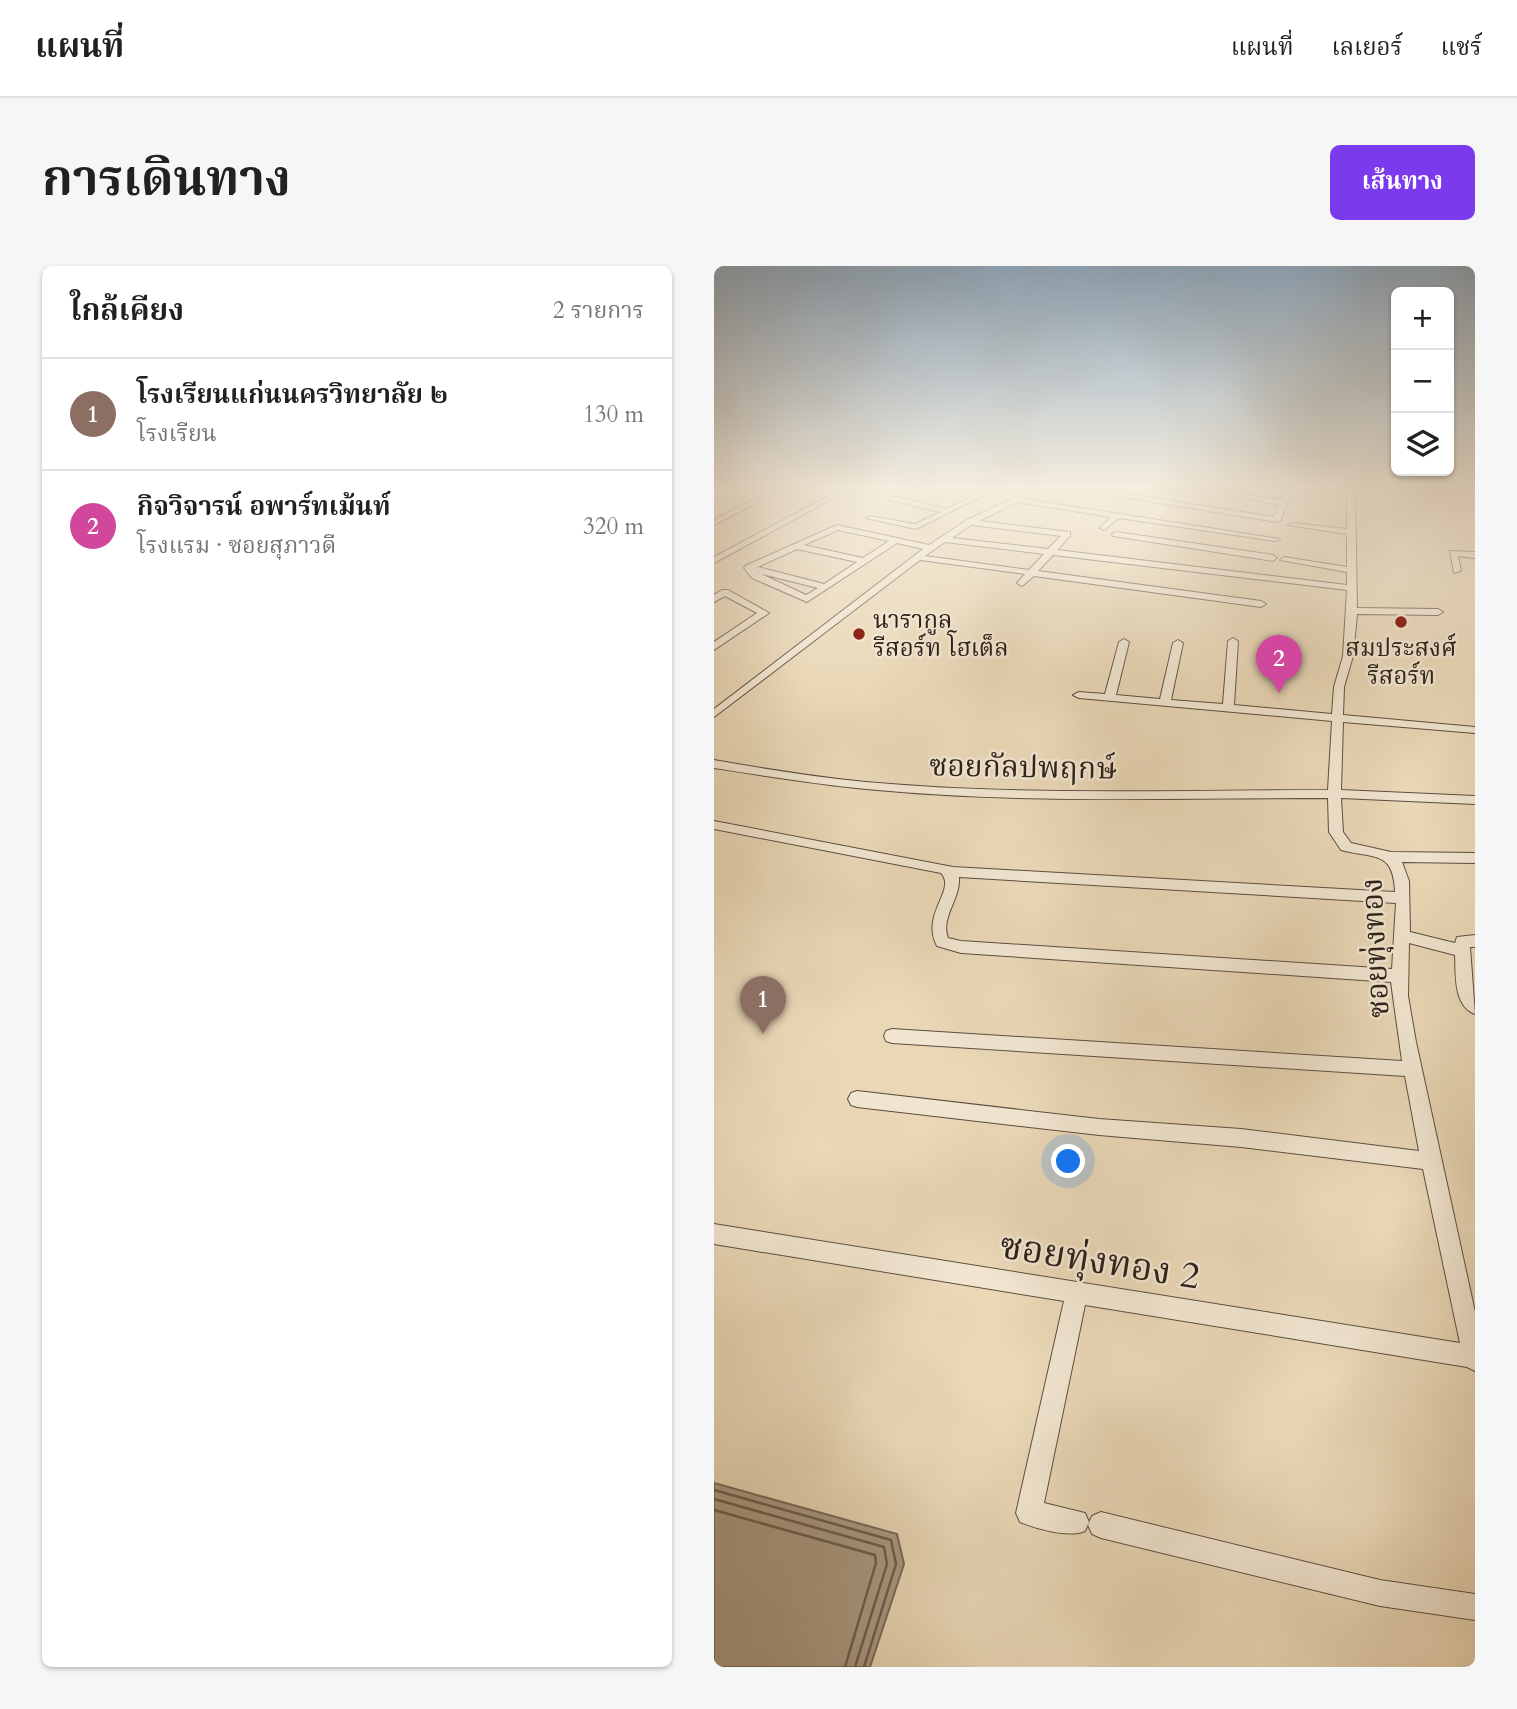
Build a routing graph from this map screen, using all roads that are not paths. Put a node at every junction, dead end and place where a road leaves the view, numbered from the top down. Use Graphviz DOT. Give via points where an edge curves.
graph roads {
  1 [pos="782,552"];
  2 [pos="824,552"];
  3 [pos="877,552"];
  4 [pos="923,552"];
  5 [pos="989,552"];
  6 [pos="1050,552"];
  7 [pos="1053,552"];
  8 [pos="1189,552"];
  9 [pos="1241,552"];
  10 [pos="1351,552"];
  11 [pos="1475,555"];
  12 [pos="916,557"];
  13 [pos="1273,558"];
  14 [pos="1109,560"];
  15 [pos="1284,560"];
  16 [pos="863,561"];
  17 [pos="976,565"];
  18 [pos="1179,566"];
  19 [pos="1164,567"];
  20 [pos="748,568"];
  21 [pos="1351,570"];
  22 [pos="1457,571"];
  23 [pos="1031,573"];
  24 [pos="966,576"];
  25 [pos="1093,581"];
  26 [pos="1022,583"];
  27 [pos="827,587"];
  28 [pos="1352,588"];
  29 [pos="1152,589"];
  30 [pos="714,599"];
  31 [pos="1261,604"];
  32 [pos="1352,611"];
  33 [pos="1438,612"];
  34 [pos="1233,641"];
  35 [pos="1124,642"];
  36 [pos="1178,643"];
  37 [pos="714,647"];
  38 [pos="1079,695"];
  39 [pos="1110,698"];
  40 [pos="1165,702"];
  41 [pos="1228,707"];
  42 [pos="714,714"];
  43 [pos="1339,717"];
  44 [pos="1475,730"];
  45 [pos="714,764"];
  46 [pos="1334,794"];
  47 [pos="1475,800"];
  48 [pos="714,825"];
  49 [pos="1391,857"];
  50 [pos="1475,858"];
  51 [pos="951,872"];
  52 [pos="1403,898"];
  53 [pos="1401,935"];
  54 [pos="1469,957"];
  55 [pos="1398,976"];
  56 [pos="1475,1007"];
  57 [pos="892,1037"];
  58 [pos="1412,1069"];
  59 [pos="857,1099"];
  60 [pos="1431,1161"];
  61 [pos="714,1234"];
  62 [pos="1077,1292"];
  63 [pos="1475,1358"];
  64 [pos="1475,1607"];
  1 -- 20 [label="street"];
  2 -- 16 [label="street"];
  3 -- 16 [label="street"];
  4 -- 12 [label="street"];
  5 -- 17 [label="street"];
  6 -- 23 [label="street"];
  7 -- 14 [label="street"];
  8 -- 18 [label="street"];
  9 -- 13 [label="street"];
  10 -- 21 [label="street, ซอยทุ่งทอง"];
  11 -- 22 [label="street" via="1453,553"];
  12 -- 17 [label="street"];
  12 -- 42 [label="street"];
  14 -- 19 [label="street"];
  14 -- 25 [label="street"];
  15 -- 21 [label="street"];
  16 -- 27 [label="street"];
  17 -- 23 [label="street"];
  17 -- 24 [label="street"];
  18 -- 19 [label="street"];
  18 -- 28 [label="street"];
  19 -- 29 [label="street"];
  20 -- 27 [label="street"];
  20 -- 27 [label="street" via="755,576 807,599"];
  21 -- 28 [label="street, ซอยทุ่งทอง"];
  23 -- 25 [label="street"];
  23 -- 26 [label="street"];
  25 -- 29 [label="street"];
  28 -- 32 [label="street, ซอยทุ่งทอง"];
  29 -- 31 [label="street"];
  30 -- 37 [label="street" via="725,592 764,613"];
  32 -- 33 [label="street"];
  32 -- 43 [label="street, ซอยทุ่งทอง" via="1348,656 1339,687"];
  34 -- 41 [label="street"];
  35 -- 39 [label="street"];
  36 -- 40 [label="street"];
  38 -- 39 [label="street"];
  39 -- 40 [label="street"];
  40 -- 41 [label="street"];
  41 -- 43 [label="street"];
  43 -- 44 [label="street"];
  43 -- 46 [label="street, ซอยทุ่งทอง"];
  45 -- 46 [label="street, ซอยกัลปพฤกษ์" via="834,785 911,791 1068,797"];
  46 -- 47 [label="street, ซอยกัลปพฤกษ์"];
  46 -- 49 [label="street, ซอยทุ่งทอง" via="1336,832 1342,843"];
  48 -- 51 [label="street"];
  49 -- 50 [label="street"];
  49 -- 52 [label="street, ซอยทุ่งทอง" via="1401,870"];
  51 -- 52 [label="street"];
  51 -- 55 [label="street" via="953,887 936,925 937,934 942,942 961,947"];
  52 -- 53 [label="street, ซอยทุ่งทอง"];
  53 -- 54 [label="street"];
  53 -- 55 [label="street, ซอยทุ่งทอง"];
  54 -- 56 [label="street" via="1465,992"];
  55 -- 58 [label="street, ซอยทุ่งทอง"];
  57 -- 58 [label="street"];
  58 -- 60 [label="street, ซอยทุ่งทอง"];
  59 -- 60 [label="street"];
  60 -- 63 [label="street, ซอยทุ่งทอง"];
  61 -- 62 [label="street, ซอยทุ่งทอง 2"];
  62 -- 63 [label="street, ซอยทุ่งทอง 2"];
  62 -- 64 [label="street" via="1029,1513 1089,1523 1380,1593"];
}
